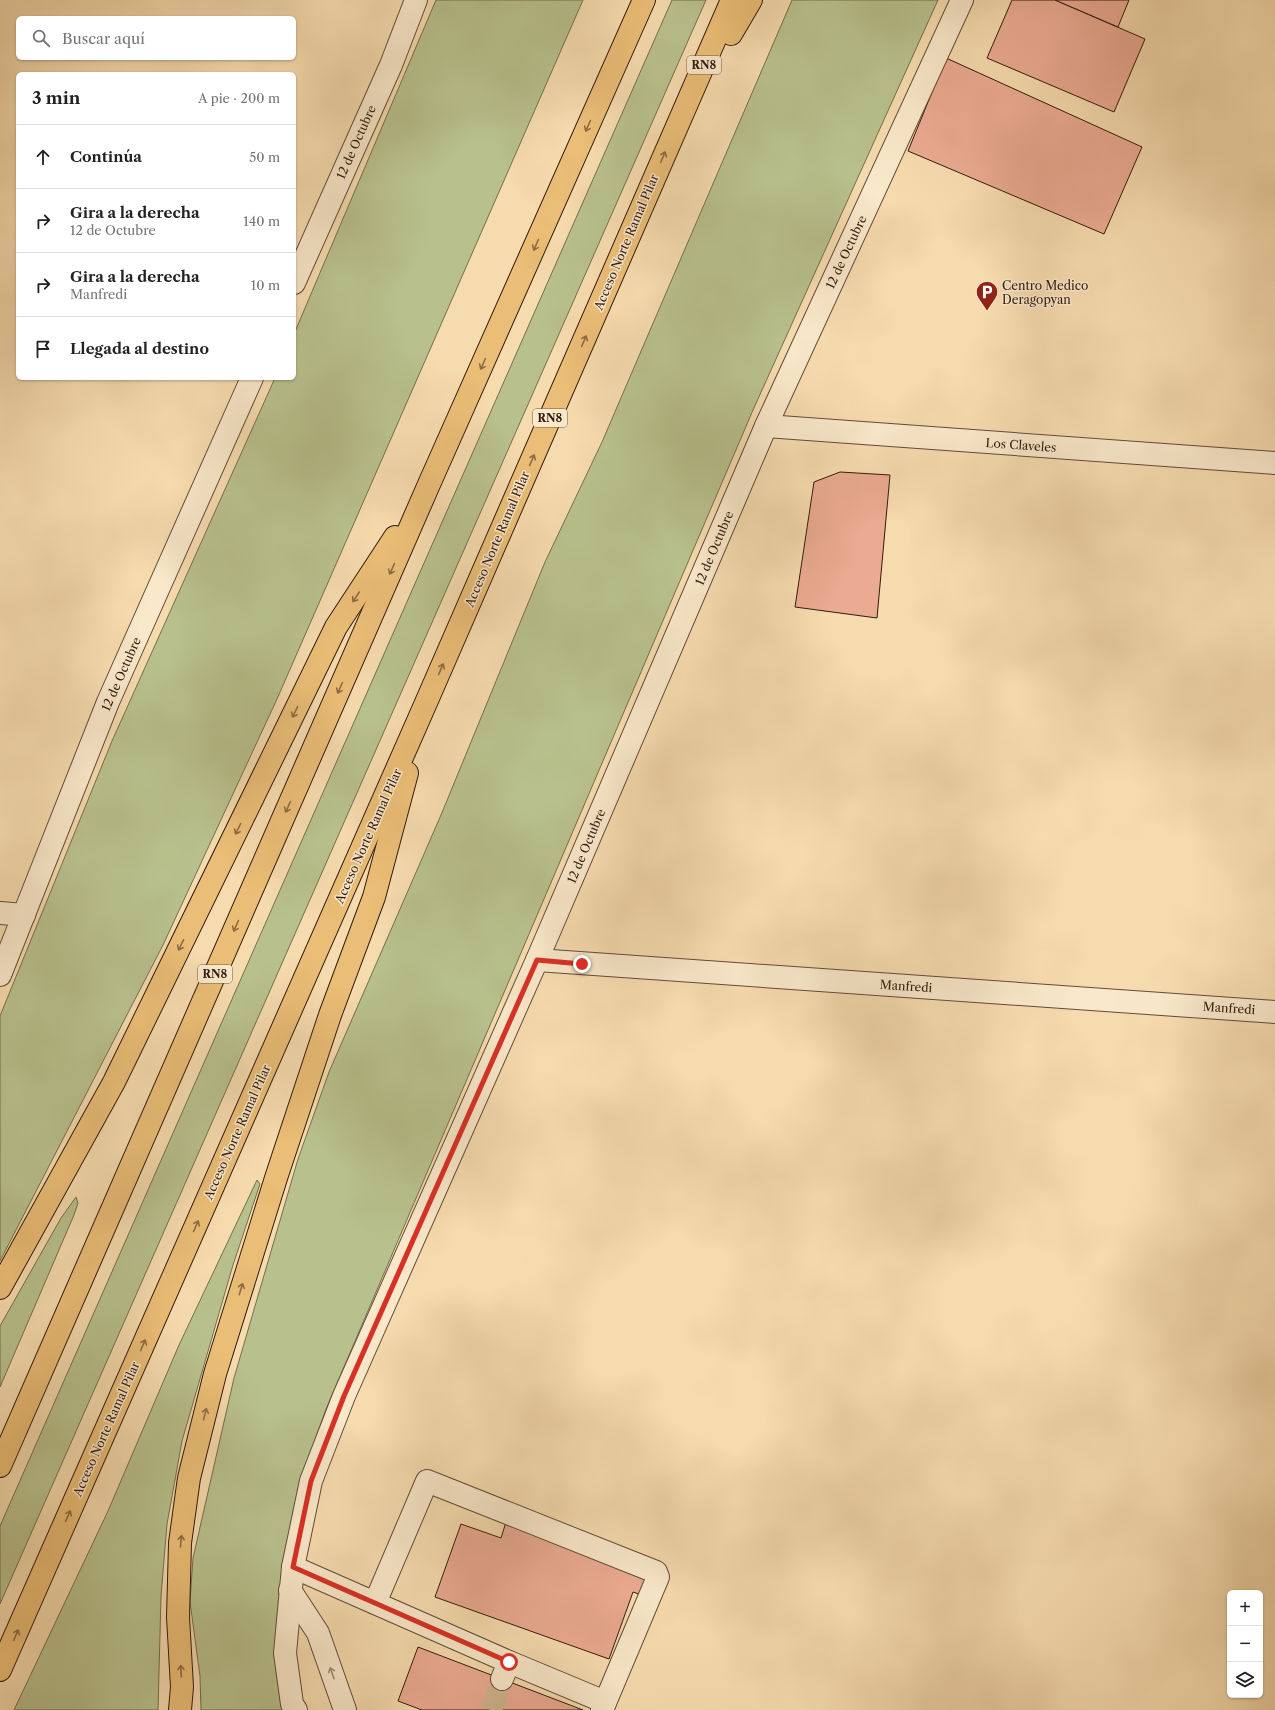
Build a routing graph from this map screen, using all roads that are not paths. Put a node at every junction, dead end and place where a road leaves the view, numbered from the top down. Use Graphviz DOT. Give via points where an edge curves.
graph roads {
  1 [pos="416,0"];
  2 [pos="634,0"];
  3 [pos="644,0"];
  4 [pos="732,0"];
  5 [pos="751,0"];
  6 [pos="962,0"];
  7 [pos="604,90"];
  8 [pos="675,131"];
  9 [pos="296,279"];
  10 [pos="251,380"];
  11 [pos="766,426"];
  12 [pos="1275,463"];
  13 [pos="430,482"];
  14 [pos="425,705"];
  15 [pos="0,913"];
  16 [pos="24,915"];
  17 [pos="537,960"];
  18 [pos="0,975"];
  19 [pos="1275,1012"];
  20 [pos="0,1288"];
  21 [pos="0,1466"];
  22 [pos="293,1567"];
  23 [pos="290,1590"];
  24 [pos="375,1603"];
  25 [pos="0,1670"];
  26 [pos="604,1706"];
  27 [pos="180,1710"];
  28 [pos="296,1710"];
  29 [pos="345,1710"];
  1 -- 9 [label="street, 12 de Octubre" via="391,65"];
  2 -- 7 [label="highway"];
  3 -- 7 [label="highway, RN8"];
  4 -- 8 [label="highway, Acceso Norte Ramal Pilar / RN8"];
  5 -- 8 [label="highway"];
  6 -- 11 [label="street, 12 de Octubre"];
  7 -- 13 [label="highway, RN8, one-way"];
  14 -- 8 [label="highway, Acceso Norte Ramal Pilar / RN8, one-way"];
  10 -- 16 [label="street, 12 de Octubre" via="108,702"];
  11 -- 12 [label="street, Los Claveles"];
  11 -- 17 [label="street, 12 de Octubre"];
  13 -- 20 [label="highway, one-way" via="336,627 114,1082"];
  13 -- 21 [label="highway, RN8, one-way"];
  25 -- 14 [label="highway, Acceso Norte Ramal Pilar / RN8, one-way"];
  27 -- 14 [label="highway, one-way" via="180,1543 189,1478 215,1374 276,1178 330,1015 374,896"];
  15 -- 16 [label="street"];
  16 -- 18 [label="street, 12 de Octubre"];
  17 -- 19 [label="street, Manfredi"];
  17 -- 22 [label="street, 12 de Octubre" via="344,1396 311,1481"];
  22 -- 23 [label="street, 12 de Octubre"];
  22 -- 24 [label="street"];
  23 -- 28 [label="street, 12 de Octubre" via="285,1653 292,1704"];
  29 -- 23 [label="street, one-way" via="318,1633"];
  24 -- 26 [label="street" via="505,1670"];
  24 -- 26 [label="street" via="427,1481 656,1572 658,1577"];
}
